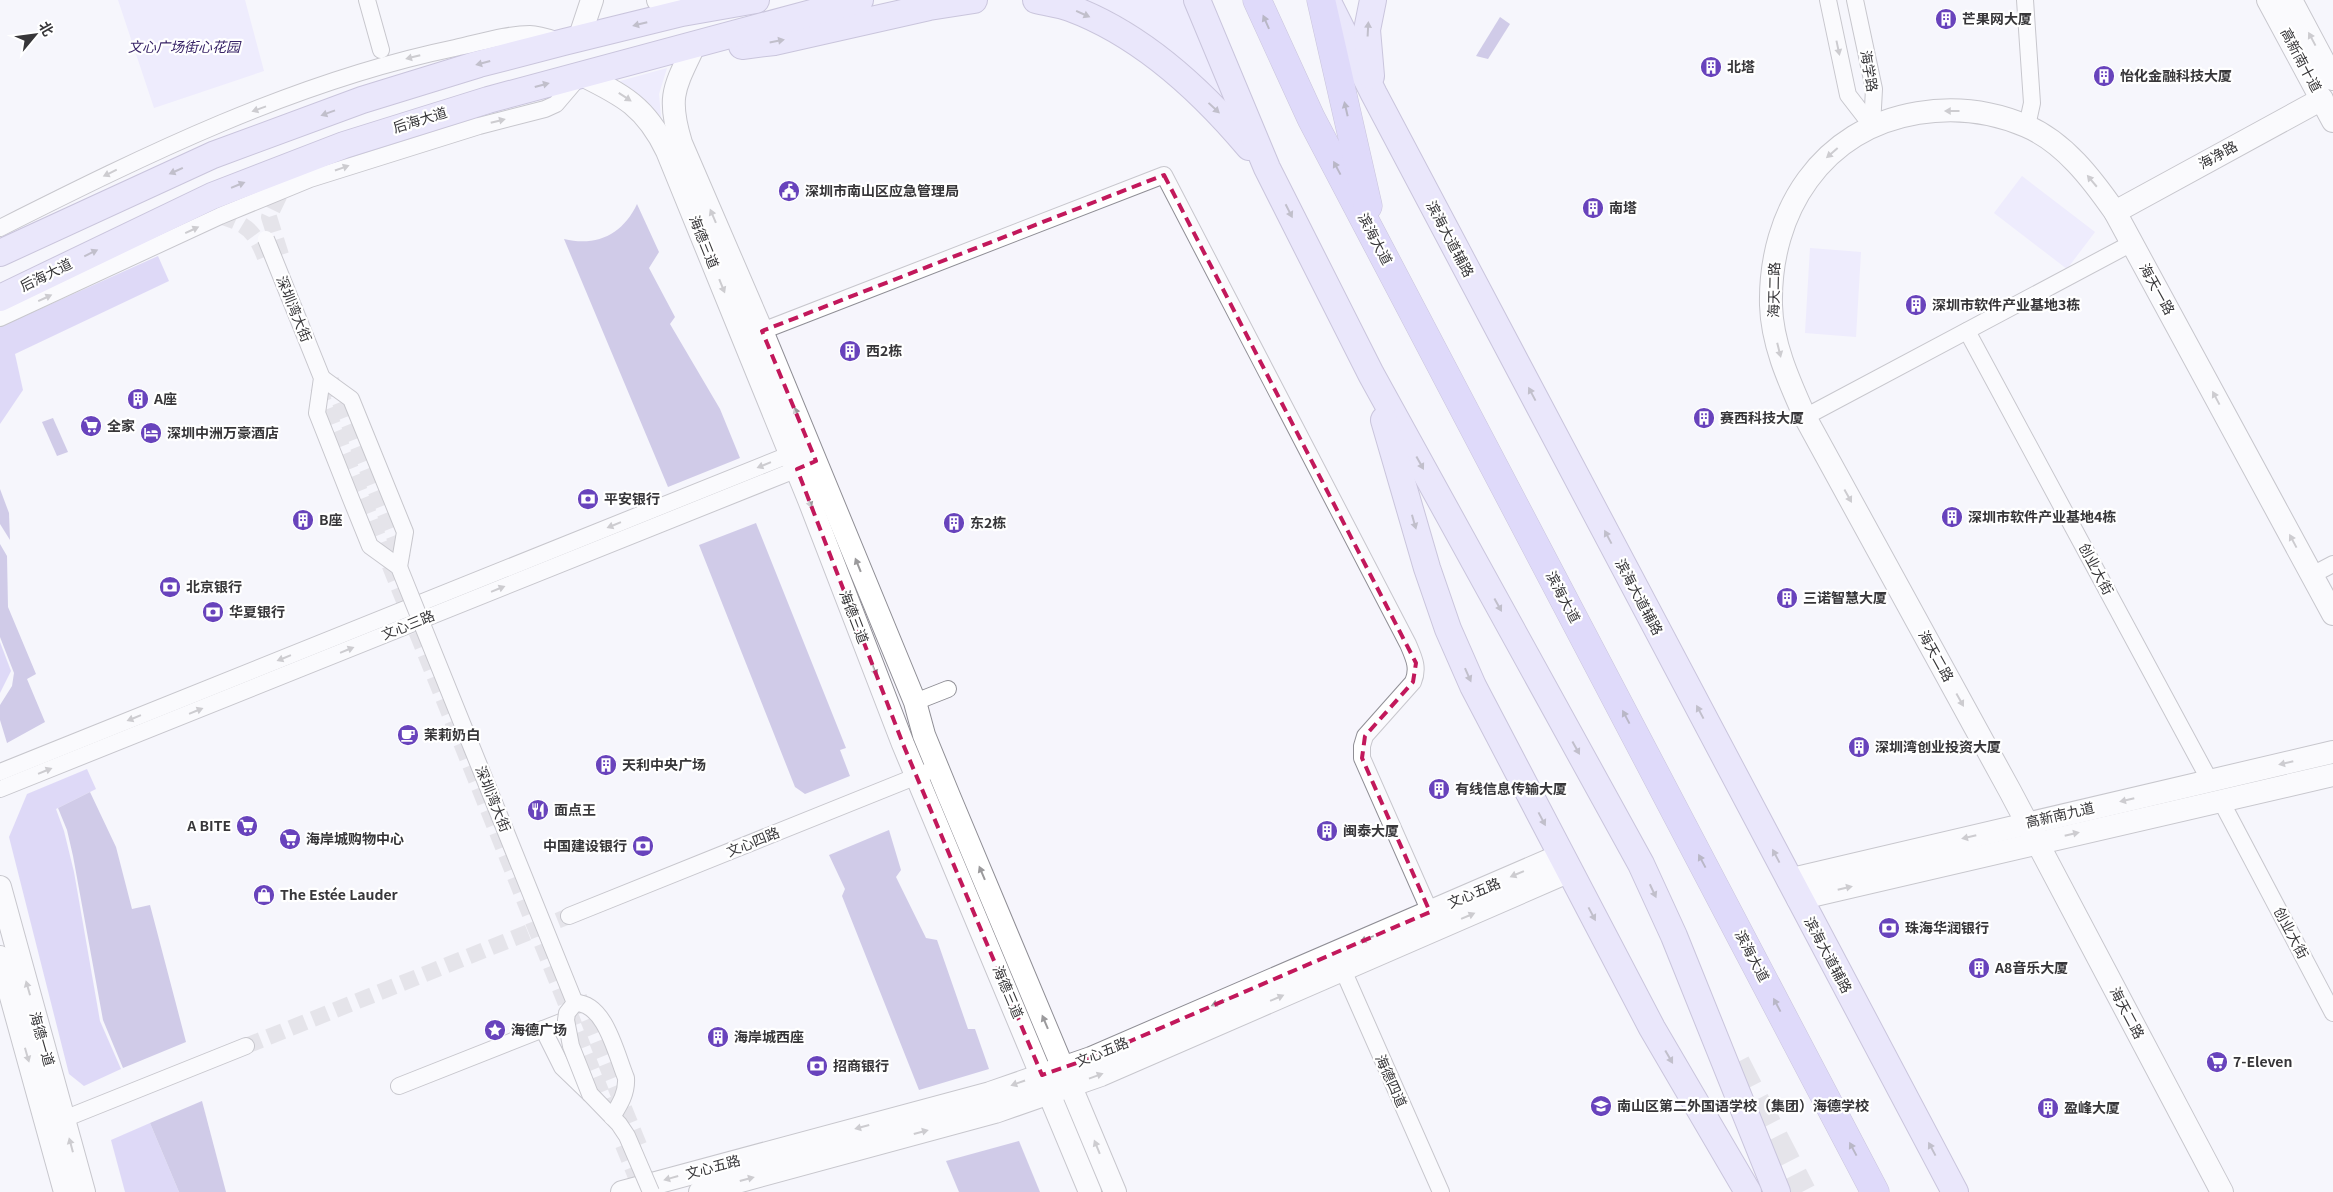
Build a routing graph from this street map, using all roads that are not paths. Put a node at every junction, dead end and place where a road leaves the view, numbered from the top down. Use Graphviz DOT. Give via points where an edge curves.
graph roads {
  1 [pos="367,0"];
  2 [pos="592,0"];
  3 [pos="658,0"];
  4 [pos="707,0"];
  5 [pos="756,0"];
  6 [pos="860,0"];
  7 [pos="974,0"];
  8 [pos="1036,0"];
  9 [pos="1196,0"];
  10 [pos="1257,0"];
  11 [pos="1320,0"];
  12 [pos="1327,0"];
  13 [pos="1373,0"];
  14 [pos="1828,0"];
  15 [pos="1855,0"];
  16 [pos="2025,0"];
  17 [pos="2268,0"];
  18 [pos="2291,0"];
  19 [pos="682,13"];
  20 [pos="571,41"];
  21 [pos="694,46"];
  22 [pos="381,50"];
  23 [pos="582,75"];
  24 [pos="2333,79"];
  25 [pos="1374,94"];
  26 [pos="2322,99"];
  27 [pos="2333,121"];
  28 [pos="1872,126"];
  29 [pos="2027,126"];
  30 [pos="1266,168"];
  31 [pos="2115,212"];
  32 [pos="0,228"];
  33 [pos="266,239"];
  34 [pos="1377,242"];
  35 [pos="2132,243"];
  36 [pos="0,254"];
  37 [pos="0,298"];
  38 [pos="0,318"];
  39 [pos="762,331"];
  40 [pos="1967,331"];
  41 [pos="1371,374"];
  42 [pos="322,378"];
  43 [pos="1805,417"];
  44 [pos="803,458"];
  45 [pos="2333,564"];
  46 [pos="398,567"];
  47 [pos="2312,575"];
  48 [pos="2333,614"];
  49 [pos="948,689"];
  50 [pos="914,702"];
  51 [pos="2333,752"];
  52 [pos="937,768"];
  53 [pos="0,772"];
  54 [pos="2333,775"];
  55 [pos="917,776"];
  56 [pos="2210,781"];
  57 [pos="0,790"];
  58 [pos="2221,800"];
  59 [pos="2031,833"];
  60 [pos="1565,863"];
  61 [pos="0,887"];
  62 [pos="1793,889"];
  63 [pos="569,916"];
  64 [pos="1434,920"];
  65 [pos="0,957"];
  66 [pos="1343,970"];
  67 [pos="575,1003"];
  68 [pos="2333,1012"];
  69 [pos="554,1024"];
  70 [pos="246,1046"];
  71 [pos="1068,1076"];
  72 [pos="1046,1084"];
  73 [pos="399,1086"];
  74 [pos="590,1094"];
  75 [pos="612,1117"];
  76 [pos="56,1122"];
  77 [pos="65,1192"];
  78 [pos="84,1192"];
  79 [pos="622,1192"];
  80 [pos="650,1192"];
  81 [pos="700,1192"];
  82 [pos="1090,1192"];
  83 [pos="1115,1192"];
  84 [pos="1440,1192"];
  85 [pos="1748,1192"];
  86 [pos="1777,1192"];
  87 [pos="1875,1192"];
  88 [pos="1955,1192"];
  89 [pos="2222,1192"];
  1 -- 22 [label="street"];
  2 -- 20 [label="street"];
  3 -- 19 [label="street"];
  4 -- 19 [label="main road"];
  5 -- 19 [label="main road"];
  6 -- 21 [label="main road, 后海大道"];
  21 -- 7 [label="main road, one-way" via="746,46 774,42"];
  8 -- 30 [label="main road, one-way" via="1069,8 1104,23 1186,80 1221,114"];
  9 -- 30 [label="main road"];
  34 -- 10 [label="highway, 滨海大道, one-way" via="1311,118"];
  34 -- 11 [label="highway, one-way"];
  12 -- 25 [label="main road, 滨海大道辅路"];
  25 -- 13 [label="main road, one-way" via="1367,30"];
  14 -- 28 [label="street, 海学路, one-way" via="1848,95"];
  15 -- 28 [label="street, 海学路" via="1874,89"];
  16 -- 29 [label="street" via="2032,104"];
  17 -- 26 [label="street, 高新南十道"];
  24 -- 18 [label="street, 高新南十道, one-way"];
  19 -- 20 [label="main road, one-way"];
  20 -- 32 [label="street, one-way" via="530,34 514,36 424,54 360,73 232,119 169,146"];
  20 -- 36 [label="main road, one-way" via="421,81 261,136 175,171"];
  21 -- 23 [label="main road, 后海大道"];
  39 -- 21 [label="street, 海德三道, one-way" via="675,123 673,100 678,79"];
  37 -- 23 [label="main road, 后海大道, one-way" via="267,173 433,116"];
  38 -- 23 [label="street, one-way" via="220,216 310,179 479,126 545,109 556,104"];
  23 -- 44 [label="street, 海德三道, one-way" via="634,104 661,139"];
  62 -- 25 [label="main road, 滨海大道辅路, one-way"];
  26 -- 27 [label="street, 高新南十道"];
  26 -- 31 [label="street, 海净路"];
  29 -- 28 [label="street, 海天一路, one-way" via="1983,113 1958,110 1903,116"];
  28 -- 43 [label="street, 海天二路, one-way" via="1815,168 1788,210 1775,253 1771,306 1774,332 1781,360"];
  31 -- 29 [label="street, 海天一路, one-way" via="2074,161"];
  30 -- 41 [label="main road, one-way"];
  31 -- 35 [label="street, 海天一路"];
  33 -- 42 [label="street, 深圳湾大街, bridge"];
  87 -- 34 [label="highway, 滨海大道, one-way"];
  35 -- 40 [label="street"];
  47 -- 35 [label="street, 海天一路, one-way"];
  44 -- 39 [label="street, 海德三道, one-way"];
  39 -- 64 [label="street" via="1164,174 1416,663 1413,682 1365,736 1362,758"];
  40 -- 43 [label="street"];
  40 -- 56 [label="street, 创业大街"];
  41 -- 60 [label="main road, one-way" via="1448,629 1473,686"];
  41 -- 86 [label="main road, one-way" via="1641,864 1674,936"];
  42 -- 46 [label="street, bridge" via="316,413 370,546"];
  42 -- 46 [label="street, bridge" via="351,399 405,532"];
  43 -- 59 [label="street, 海天二路, one-way"];
  50 -- 44 [label="street, 海德三道, one-way"];
  44 -- 53 [label="street, 文心三路, one-way"];
  44 -- 55 [label="street, 海德三道, one-way"];
  57 -- 44 [label="street, 文心三路, one-way"];
  45 -- 47 [label="street"];
  46 -- 67 [label="street, 深圳湾大街, bridge"];
  47 -- 48 [label="street, 海天一路"];
  49 -- 50 [label="street"];
  50 -- 52 [label="street, 海德三道"];
  51 -- 56 [label="street, 高新南九道, one-way"];
  52 -- 55 [label="street, 文心四路"];
  71 -- 52 [label="street, 海德三道, one-way"];
  54 -- 58 [label="street, 高新南九道"];
  55 -- 63 [label="street, 文心四路"];
  55 -- 72 [label="street, 海德三道"];
  56 -- 59 [label="street, 高新南九道, one-way"];
  59 -- 58 [label="street, 高新南九道, one-way"];
  58 -- 68 [label="street, 创业大街"];
  59 -- 62 [label="street, 高新南九道"];
  59 -- 89 [label="street, 海天二路"];
  60 -- 64 [label="street, 文心五路"];
  60 -- 85 [label="main road, one-way" via="1652,1028"];
  76 -- 61 [label="street, 海德一道, one-way"];
  88 -- 62 [label="main road, 滨海大道辅路, one-way"];
  64 -- 66 [label="street, 文心五路"];
  64 -- 71 [label="street, 文心五路, one-way" via="1091,1058"];
  65 -- 76 [label="street, 海德一道, one-way"];
  71 -- 66 [label="street, 文心五路, one-way" via="1101,1075"];
  66 -- 84 [label="street, 海德四道"];
  67 -- 69 [label="street, bridge"];
  67 -- 75 [label="street, bridge" via="587,1004 598,1013 626,1078 623,1098"];
  69 -- 73 [label="street"];
  69 -- 74 [label="street, bridge" via="569,1041"];
  69 -- 74 [label="street, bridge" via="555,1056"];
  70 -- 76 [label="street"];
  71 -- 72 [label="street, 文心五路"];
  83 -- 71 [label="street, 海德三道, one-way"];
  72 -- 79 [label="street, 文心五路, one-way" via="990,1093"];
  81 -- 72 [label="street, 文心五路, one-way" via="995,1112"];
  72 -- 82 [label="street, 海德三道"];
  74 -- 75 [label="street, bridge"];
  75 -- 80 [label="street, bridge" via="627,1136"];
  76 -- 77 [label="street, 海德一道"];
  78 -- 76 [label="street, 海德一道, one-way"];
}
